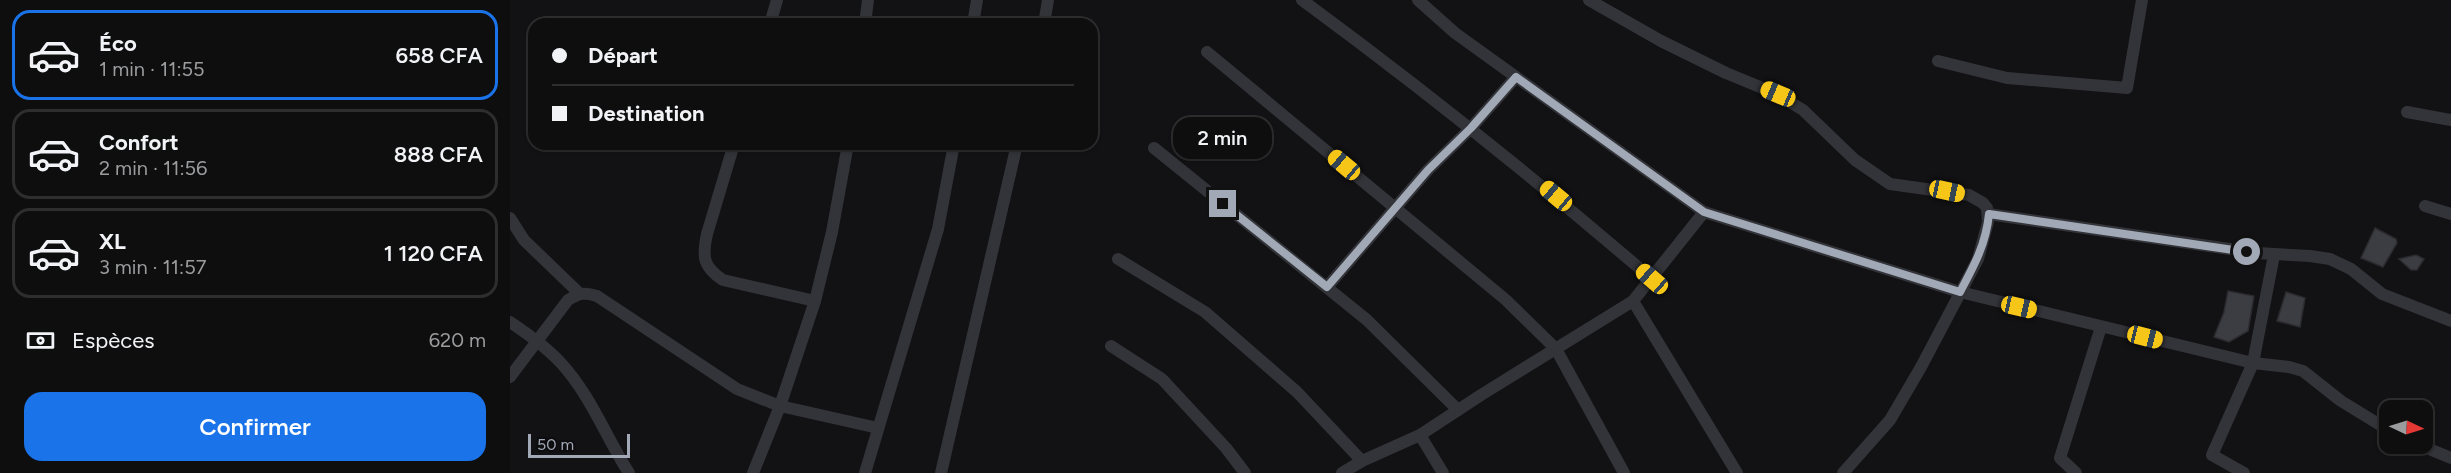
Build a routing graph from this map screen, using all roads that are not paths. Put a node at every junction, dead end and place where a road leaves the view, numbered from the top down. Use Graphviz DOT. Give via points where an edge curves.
graph roads {
  1 [pos="777,0"];
  2 [pos="868,0"];
  3 [pos="977,0"];
  4 [pos="1048,0"];
  5 [pos="1302,0"];
  6 [pos="1418,0"];
  7 [pos="1589,0"];
  8 [pos="2142,0"];
  9 [pos="772,18"];
  10 [pos="866,18"];
  11 [pos="974,18"];
  12 [pos="1045,18"];
  13 [pos="1207,52"];
  14 [pos="1938,61"];
  15 [pos="1516,77"];
  16 [pos="2407,112"];
  17 [pos="2451,120"];
  18 [pos="1471,128"];
  19 [pos="1154,148"];
  20 [pos="732,150"];
  21 [pos="847,150"];
  22 [pos="953,150"];
  23 [pos="1016,150"];
  24 [pos="2425,207"];
  25 [pos="1395,208"];
  26 [pos="1704,212"];
  27 [pos="1989,214"];
  28 [pos="2451,214"];
  29 [pos="510,218"];
  30 [pos="2274,255"];
  31 [pos="1118,259"];
  32 [pos="1652,279"];
  33 [pos="1327,287"];
  34 [pos="1960,292"];
  35 [pos="579,293"];
  36 [pos="815,301"];
  37 [pos="1634,301"];
  38 [pos="2451,321"];
  39 [pos="510,322"];
  40 [pos="2101,327"];
  41 [pos="538,341"];
  42 [pos="1111,345"];
  43 [pos="1556,349"];
  44 [pos="2253,363"];
  45 [pos="510,377"];
  46 [pos="780,406"];
  47 [pos="1458,410"];
  48 [pos="2379,424"];
  49 [pos="878,428"];
  50 [pos="1420,435"];
  51 [pos="2433,451"];
  52 [pos="2451,458"];
  53 [pos="1362,461"];
  54 [pos="629,473"];
  55 [pos="753,473"];
  56 [pos="866,473"];
  57 [pos="940,473"];
  58 [pos="1245,473"];
  59 [pos="1342,473"];
  60 [pos="1443,473"];
  61 [pos="1624,473"];
  62 [pos="1737,473"];
  63 [pos="1843,473"];
  64 [pos="2076,473"];
  65 [pos="2244,473"];
  1 -- 9 [label="street"];
  2 -- 10 [label="street"];
  3 -- 11 [label="street"];
  4 -- 12 [label="street"];
  5 -- 18 [label="street"];
  6 -- 15 [label="street" via="1455,33"];
  7 -- 27 [label="street" via="1661,41 1778,94 1803,110 1855,160 1890,184 1969,195 1983,203"];
  8 -- 14 [label="street" via="2127,88 2007,78"];
  13 -- 25 [label="street"];
  15 -- 18 [label="street"];
  15 -- 26 [label="street"];
  16 -- 17 [label="street"];
  18 -- 25 [label="street"];
  18 -- 32 [label="street"];
  19 -- 33 [label="street"];
  20 -- 36 [label="street" via="707,234 705,261 723,280"];
  21 -- 36 [label="street"];
  22 -- 49 [label="street" via="938,229"];
  23 -- 57 [label="street"];
  24 -- 28 [label="street"];
  25 -- 33 [label="street"];
  25 -- 43 [label="street" via="1506,300"];
  26 -- 32 [label="street"];
  26 -- 34 [label="street"];
  27 -- 30 [label="street"];
  27 -- 34 [label="street" via="1978,259"];
  29 -- 35 [label="street" via="524,240"];
  30 -- 38 [label="street" via="2330,260 2351,269 2382,294"];
  30 -- 44 [label="street"];
  31 -- 53 [label="street" via="1204,312 1297,392"];
  32 -- 37 [label="street"];
  33 -- 47 [label="street" via="1367,320"];
  34 -- 40 [label="street"];
  34 -- 63 [label="street" via="1890,420"];
  35 -- 41 [label="street" via="568,300"];
  35 -- 46 [label="street" via="597,296 737,389"];
  36 -- 46 [label="street"];
  37 -- 43 [label="street"];
  37 -- 62 [label="street"];
  39 -- 41 [label="street"];
  40 -- 44 [label="street"];
  40 -- 64 [label="street" via="2060,458"];
  41 -- 45 [label="street"];
  41 -- 54 [label="street" via="562,364 583,393"];
  42 -- 58 [label="street" via="1162,380"];
  43 -- 47 [label="street"];
  43 -- 61 [label="street"];
  44 -- 48 [label="street" via="2303,371 2328,393"];
  44 -- 65 [label="street" via="2212,455"];
  46 -- 49 [label="street"];
  46 -- 55 [label="street"];
  47 -- 50 [label="street"];
  49 -- 56 [label="street"];
  50 -- 53 [label="street"];
  50 -- 60 [label="street"];
  51 -- 52 [label="street"];
  53 -- 59 [label="street"];
}
